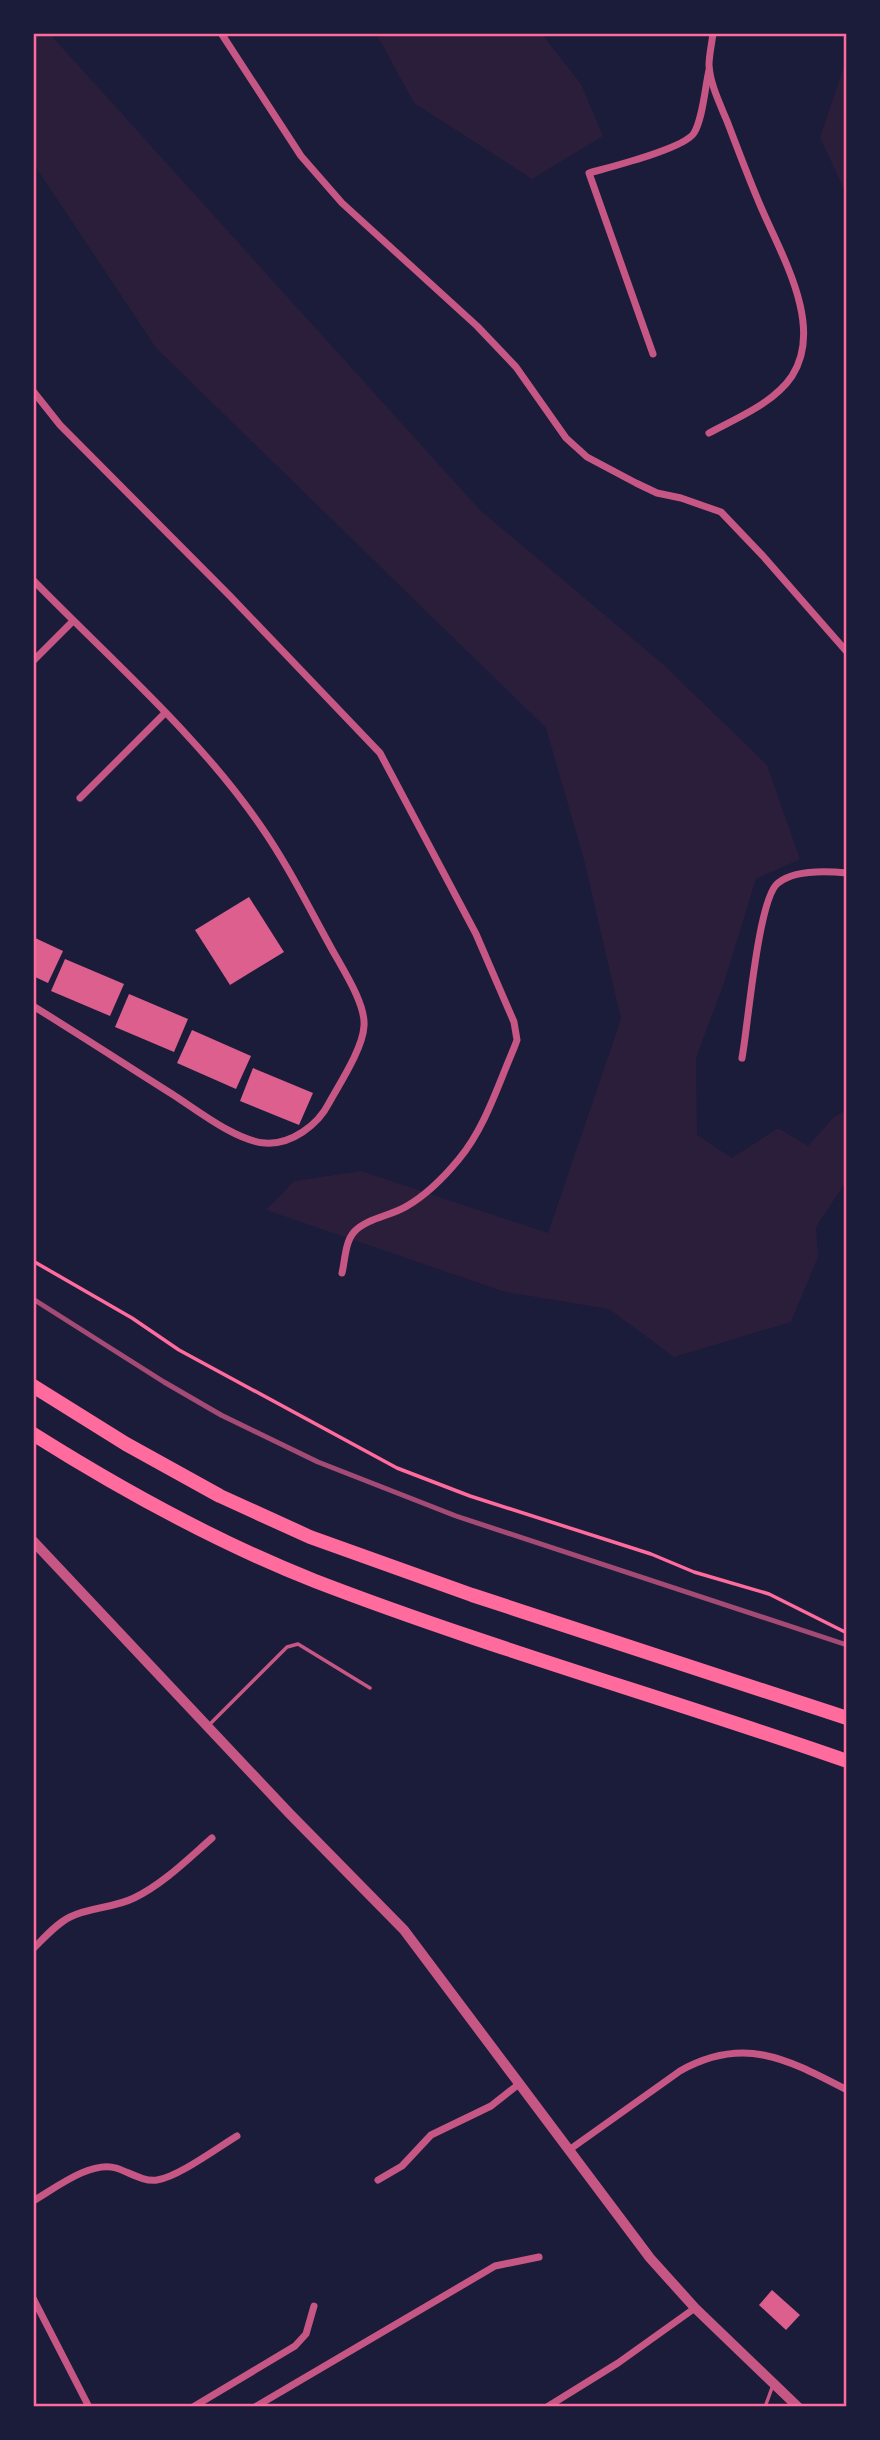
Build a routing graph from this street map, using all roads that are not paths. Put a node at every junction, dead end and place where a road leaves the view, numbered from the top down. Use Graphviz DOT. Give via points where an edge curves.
graph roads {
  1 [pos="222,33"];
  2 [pos="713,33"];
  3 [pos="709,65"];
  4 [pos="653,354"];
  5 [pos="33,391"];
  6 [pos="709,433"];
  7 [pos="33,580"];
  8 [pos="73,621"];
  9 [pos="847,652"];
  10 [pos="33,661"];
  11 [pos="164,713"];
  12 [pos="80,798"];
  13 [pos="847,873"];
  14 [pos="33,1006"];
  15 [pos="742,1058"];
  16 [pos="342,1273"];
  17 [pos="33,1386"];
  18 [pos="33,1434"];
  19 [pos="33,1541"];
  20 [pos="370,1688"];
  21 [pos="847,1718"];
  22 [pos="207,1727"];
  23 [pos="847,1761"];
  24 [pos="212,1838"];
  25 [pos="33,1949"];
  26 [pos="519,2084"];
  27 [pos="847,2090"];
  28 [pos="237,2136"];
  29 [pos="569,2150"];
  30 [pos="378,2180"];
  31 [pos="33,2201"];
  32 [pos="539,2257"];
  33 [pos="33,2298"];
  34 [pos="314,2306"];
  35 [pos="695,2308"];
  36 [pos="774,2384"];
  37 [pos="89,2407"];
  38 [pos="193,2407"];
  39 [pos="255,2407"];
  40 [pos="547,2407"];
  41 [pos="765,2407"];
  42 [pos="798,2407"];
  1 -- 9 [label="street" via="301,156 342,203 516,367 566,438 587,457 636,483 711,508 729,519"];
  2 -- 3 [label="street"];
  3 -- 4 [label="street" via="697,125 689,139 589,173"];
  3 -- 6 [label="street" via="716,95 796,285 803,329 791,378 775,395"];
  5 -- 16 [label="street" via="66,431 380,753 476,934 514,1022 514,1048 482,1122 463,1153 420,1197 354,1232"];
  7 -- 8 [label="street"];
  8 -- 10 [label="street"];
  8 -- 11 [label="street"];
  11 -- 12 [label="street"];
  11 -- 14 [label="street" via="204,753 260,824 292,877 363,1009 365,1027 356,1051 324,1112 311,1126 283,1141 266,1143 212,1119"];
  13 -- 15 [label="street" via="797,876 772,889 763,919"];
  17 -- 21 [label="highway" via="220,1496 310,1537"];
  18 -- 23 [label="highway" via="162,1509 314,1580"];
  19 -- 22 [label="street"];
  20 -- 22 [label="lane" via="298,1644 282,1651"];
  22 -- 26 [label="street" via="404,1930"];
  24 -- 25 [label="street" via="137,1897 71,1916"];
  26 -- 29 [label="street"];
  26 -- 30 [label="street" via="491,2106 431,2135 402,2166"];
  27 -- 29 [label="street" via="779,2059 720,2054 680,2071"];
  28 -- 31 [label="street" via="162,2178 142,2178 100,2166"];
  29 -- 35 [label="street" via="650,2258"];
  32 -- 39 [label="street" via="495,2266"];
  33 -- 37 [label="street"];
  34 -- 38 [label="street" via="306,2334 295,2346"];
  35 -- 36 [label="street"];
  35 -- 40 [label="street"];
  36 -- 41 [label="lane"];
  36 -- 42 [label="street"];
}
